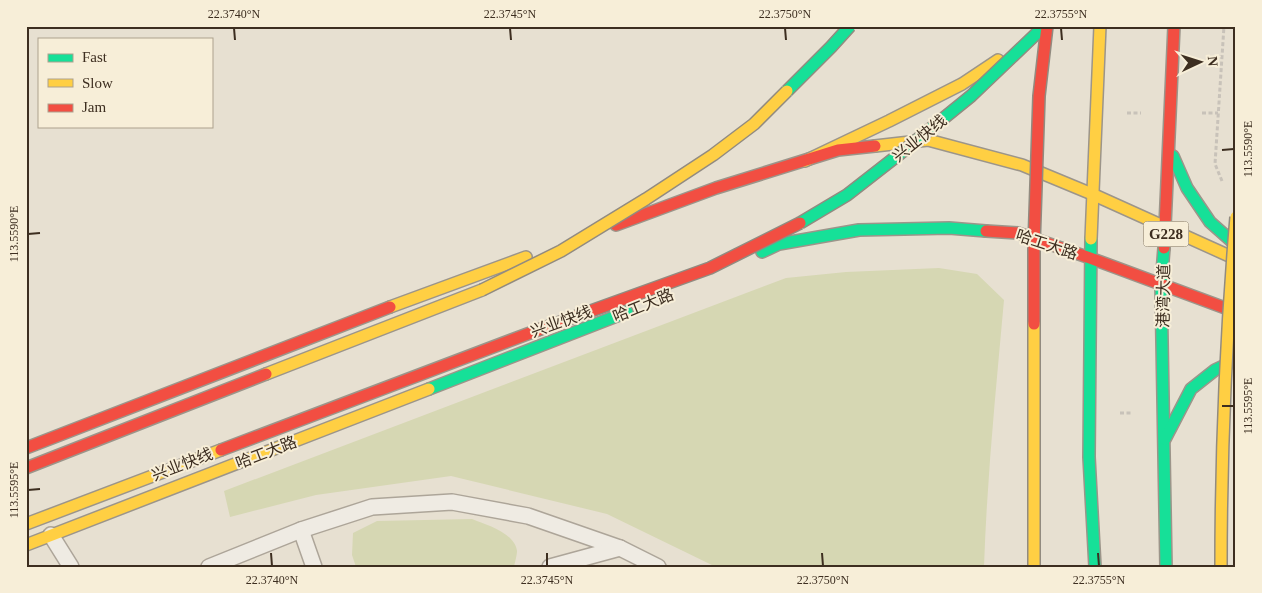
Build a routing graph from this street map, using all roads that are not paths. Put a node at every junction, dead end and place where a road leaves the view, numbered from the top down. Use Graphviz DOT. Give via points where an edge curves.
graph roads {
  1 [pos="850,26"];
  2 [pos="1033,26"];
  3 [pos="1042,26"];
  4 [pos="1047,26"];
  5 [pos="1100,26"];
  6 [pos="1174,26"];
  7 [pos="1170,148"];
  8 [pos="805,161"];
  9 [pos="1092,194"];
  10 [pos="1236,217"];
  11 [pos="1166,228"];
  12 [pos="1236,246"];
  13 [pos="1090,258"];
  14 [pos="1236,259"];
  15 [pos="1161,285"];
  16 [pos="676,292"];
  17 [pos="639,307"];
  18 [pos="1236,312"];
  19 [pos="1236,360"];
  20 [pos="1164,442"];
  21 [pos="26,448"];
  22 [pos="26,468"];
  23 [pos="26,524"];
  24 [pos="301,530"];
  25 [pos="51,536"];
  26 [pos="26,545"];
  27 [pos="620,548"];
  28 [pos="71,567"];
  29 [pos="209,567"];
  30 [pos="314,567"];
  31 [pos="550,567"];
  32 [pos="658,567"];
  33 [pos="1034,567"];
  34 [pos="1095,567"];
  35 [pos="1166,567"];
  36 [pos="1221,567"];
  1 -- 22 [label="main road, bridge" via="747,130 688,172 561,251 482,290"];
  2 -- 8 [label="main road" via="1022,43 962,84"];
  3 -- 23 [label="main road, 兴业快线, bridge" via="971,96 897,156 847,195 794,227 710,268"];
  4 -- 33 [label="main road, bridge" via="1039,96 1034,245"];
  5 -- 9 [label="main road"];
  6 -- 7 [label="main road, 港湾大道 / G228"];
  7 -- 11 [label="main road, 港湾大道 / G228"];
  7 -- 12 [label="main road" via="1186,188 1210,222"];
  8 -- 9 [label="main road" via="838,150 928,140 1022,164"];
  8 -- 21 [label="main road" via="716,188 406,301"];
  9 -- 11 [label="main road"];
  9 -- 13 [label="main road"];
  10 -- 36 [label="main road, bridge" via="1227,326"];
  11 -- 14 [label="main road"];
  11 -- 15 [label="main road, 港湾大道 / G228"];
  13 -- 15 [label="main road, 哈工大路"];
  13 -- 16 [label="main road, 哈工大路" via="1018,232 949,228 859,230 779,244"];
  13 -- 34 [label="main road" via="1089,457"];
  15 -- 18 [label="main road, 哈工大路"];
  15 -- 20 [label="main road, 港湾大道 / G228"];
  17 -- 25 [label="main road, 哈工大路"];
  19 -- 20 [label="main road" via="1215,370 1191,389"];
  20 -- 35 [label="main road, 港湾大道 / G228"];
  24 -- 27 [label="lane" via="372,507 452,502 528,516"];
  24 -- 29 [label="lane"];
  24 -- 30 [label="lane"];
  25 -- 26 [label="main road, 哈工大路"];
  25 -- 28 [label="lane"];
  27 -- 31 [label="lane"];
  27 -- 32 [label="lane"];
}
